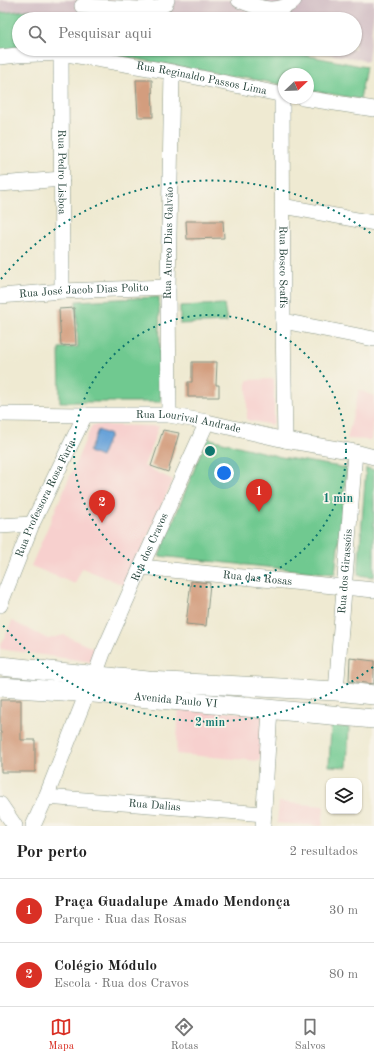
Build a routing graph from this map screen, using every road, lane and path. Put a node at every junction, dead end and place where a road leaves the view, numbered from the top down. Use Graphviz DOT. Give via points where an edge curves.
graph roads {
  1 [pos="167,0"];
  2 [pos="239,0"];
  3 [pos="294,0"];
  4 [pos="82,6"];
  5 [pos="12,55"];
  6 [pos="61,56"];
  7 [pos="79,56"];
  8 [pos="0,57"];
  9 [pos="172,72"];
  10 [pos="278,94"];
  11 [pos="314,100"];
  12 [pos="283,104"];
  13 [pos="374,110"];
  14 [pos="62,179"];
  15 [pos="0,184"];
  16 [pos="283,206"];
  17 [pos="374,223"];
  18 [pos="168,287"];
  19 [pos="62,292"];
  20 [pos="0,296"];
  21 [pos="283,321"];
  22 [pos="374,339"];
  23 [pos="0,414"];
  24 [pos="85,415"];
  25 [pos="169,415"];
  26 [pos="207,422"];
  27 [pos="285,440"];
  28 [pos="355,452"];
  29 [pos="374,457"];
  30 [pos="32,524"];
  31 [pos="0,526"];
  32 [pos="141,567"];
  33 [pos="345,587"];
  34 [pos="374,590"];
  35 [pos="0,605"];
  36 [pos="0,666"];
  37 [pos="95,675"];
  38 [pos="0,687"];
  39 [pos="336,691"];
  40 [pos="87,692"];
  41 [pos="374,695"];
  42 [pos="270,709"];
  43 [pos="374,719"];
  44 [pos="46,797"];
  45 [pos="0,804"];
  46 [pos="264,820"];
  47 [pos="15,826"];
  48 [pos="33,826"];
  1 -- 4 [label="street" via="158,8"];
  2 -- 3 [label="street" via="262,9 281,9"];
  5 -- 8 [label="street, Rua Reginaldo Passos Lima"];
  6 -- 14 [label="street, Rua Pedro Lisboa"];
  7 -- 9 [label="street, Rua Reginaldo Passos Lima"];
  9 -- 10 [label="street, Rua Reginaldo Passos Lima"];
  9 -- 18 [label="street, Rua Aureo Dias Galvão"];
  11 -- 13 [label="street"];
  12 -- 16 [label="street, Rua Bosco Scaffs"];
  14 -- 15 [label="street"];
  14 -- 19 [label="street, Rua Pedro Lisboa"];
  16 -- 17 [label="street"];
  16 -- 21 [label="street, Rua Bosco Scaffs"];
  18 -- 19 [label="street, Rua José Jacob Dias Polito"];
  18 -- 25 [label="street, Rua Aureo Dias Galvão"];
  19 -- 20 [label="street, Rua José Jacob Dias Polito"];
  21 -- 22 [label="street"];
  21 -- 27 [label="street, Rua Bosco Scaffs"];
  23 -- 24 [label="street, Rua Lourival Andrade"];
  24 -- 25 [label="street, Rua Lourival Andrade"];
  24 -- 30 [label="street, Rua Professora Rosa Faria"];
  25 -- 26 [label="street, Rua Lourival Andrade"];
  26 -- 27 [label="street, Rua Lourival Andrade"];
  26 -- 32 [label="street, Rua dos Cravos"];
  27 -- 28 [label="street, Rua Lourival Andrade"];
  28 -- 29 [label="street, Rua Lourival Andrade"];
  28 -- 33 [label="street, Rua dos Girassóis"];
  30 -- 31 [label="street"];
  30 -- 35 [label="street, Rua Professora Rosa Faria"];
  32 -- 33 [label="street, Rua das Rosas"];
  32 -- 37 [label="street, Rua dos Cravos"];
  33 -- 34 [label="street, Rua das Rosas"];
  33 -- 39 [label="street, Rua dos Girassóis"];
  36 -- 37 [label="main road, Avenida Paulo VI"];
  37 -- 39 [label="main road, Avenida Paulo VI" via="148,681"];
  38 -- 40 [label="main road, Avenida Paulo VI"];
  39 -- 41 [label="main road, Avenida Paulo VI"];
  40 -- 42 [label="main road, Avenida Paulo VI"];
  40 -- 44 [label="street"];
  42 -- 43 [label="main road, Avenida Paulo VI"];
  42 -- 46 [label="street"];
  44 -- 46 [label="street, Rua Dalias"];
  44 -- 48 [label="street"];
  45 -- 47 [label="street"];
}
